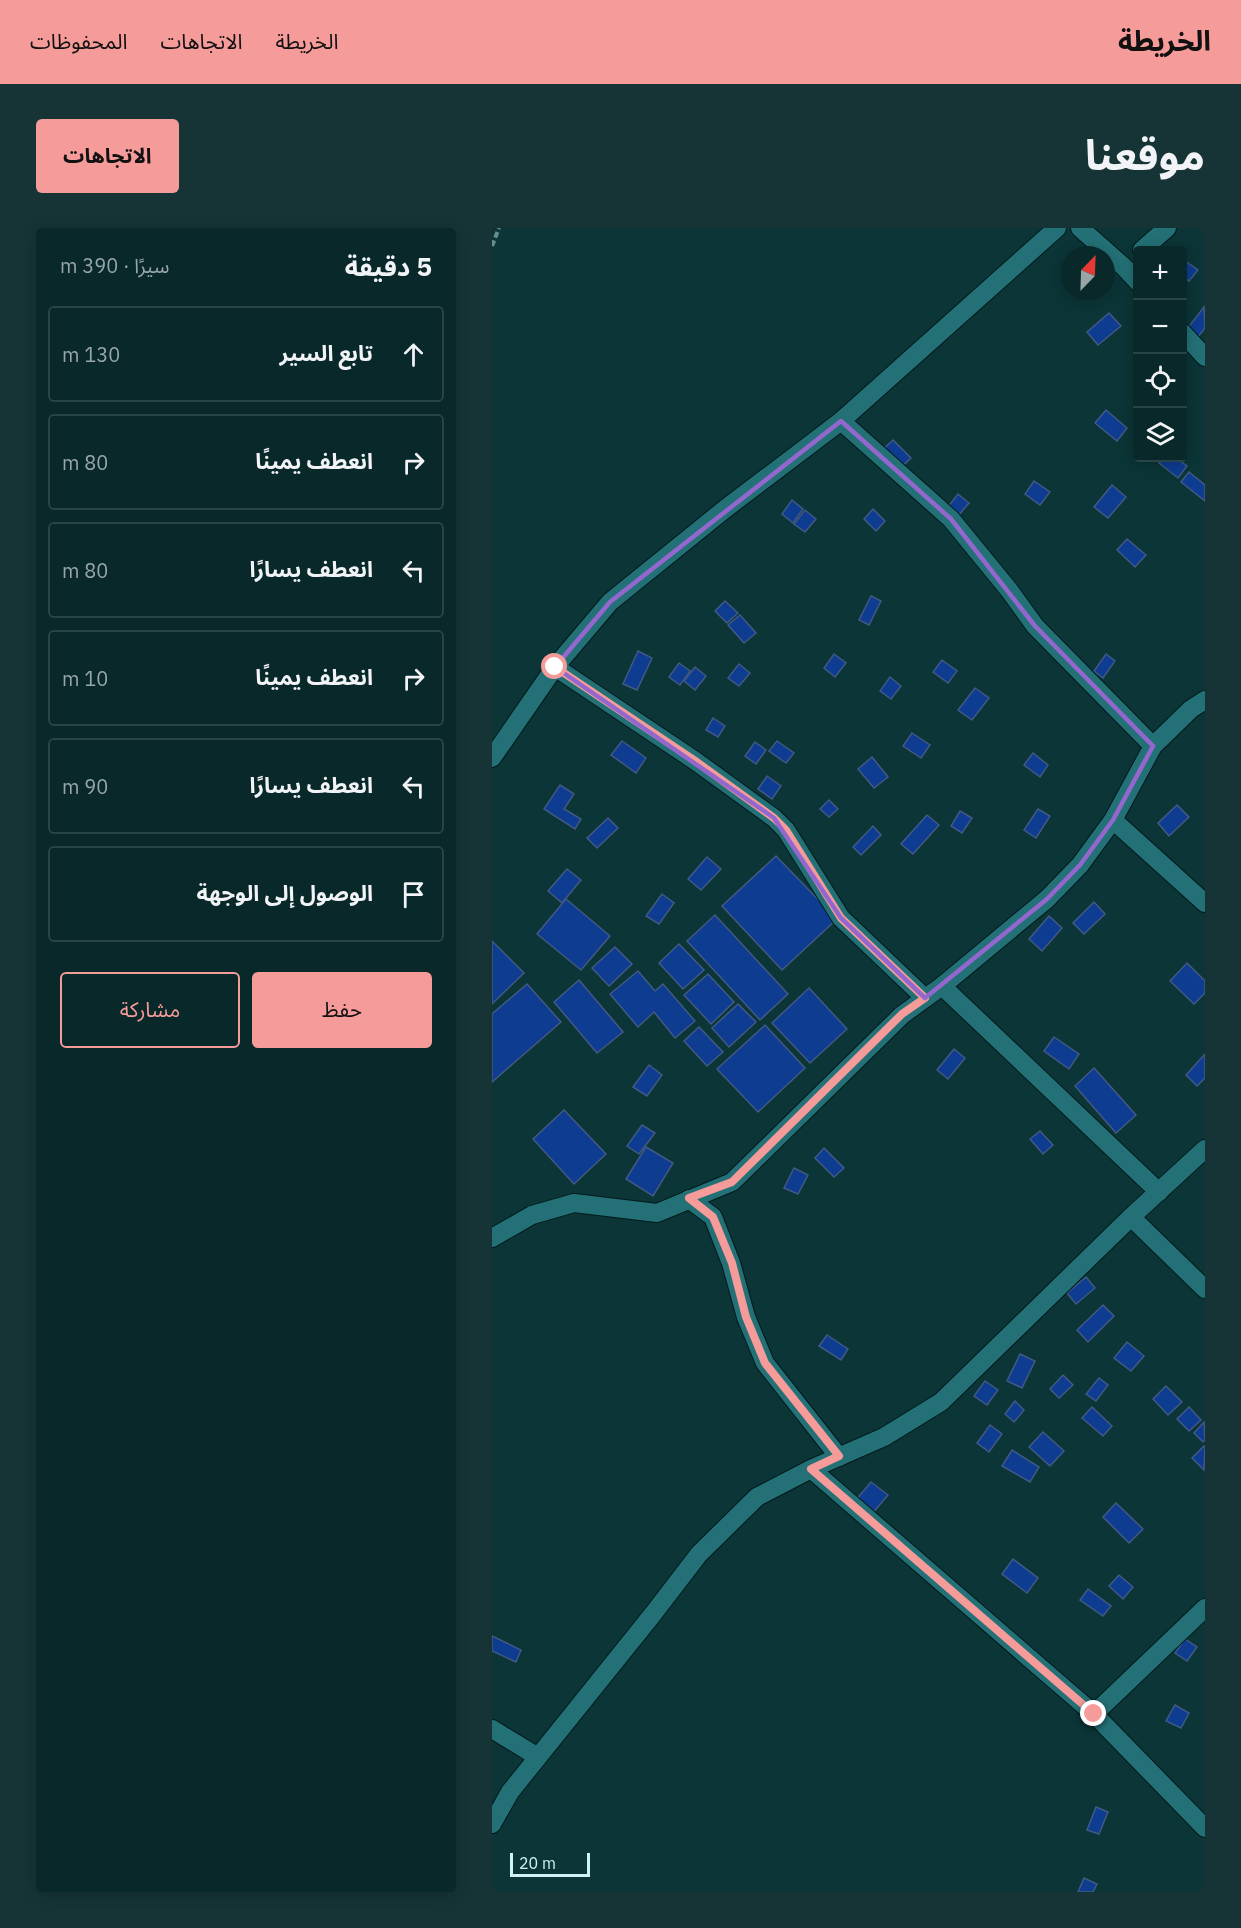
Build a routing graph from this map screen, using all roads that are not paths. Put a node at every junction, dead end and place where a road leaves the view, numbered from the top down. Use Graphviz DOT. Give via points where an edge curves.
graph roads {
  1 [pos="1057,228"];
  2 [pos="1080,228"];
  3 [pos="1167,228"];
  4 [pos="1147,246"];
  5 [pos="1131,260"];
  6 [pos="1187,337"];
  7 [pos="1205,357"];
  8 [pos="841,421"];
  9 [pos="555,667"];
  10 [pos="1205,700"];
  11 [pos="1153,746"];
  12 [pos="492,758"];
  13 [pos="1113,820"];
  14 [pos="1205,903"];
  15 [pos="942,986"];
  16 [pos="925,998"];
  17 [pos="1205,1149"];
  18 [pos="1159,1192"];
  19 [pos="689,1198"];
  20 [pos="1131,1217"];
  21 [pos="492,1238"];
  22 [pos="1205,1289"];
  23 [pos="839,1456"];
  24 [pos="811,1469"];
  25 [pos="1205,1608"];
  26 [pos="1094,1714"];
  27 [pos="492,1729"];
  28 [pos="538,1757"];
  29 [pos="492,1824"];
  30 [pos="1205,1828"];
  1 -- 8 [label="street"];
  2 -- 5 [label="street"];
  3 -- 4 [label="street"];
  6 -- 7 [label="street"];
  8 -- 9 [label="street" via="610,602"];
  8 -- 11 [label="street" via="951,519 1035,626"];
  9 -- 12 [label="street"];
  9 -- 16 [label="street" via="774,818 786,830 841,918"];
  10 -- 11 [label="street"];
  11 -- 13 [label="street"];
  13 -- 14 [label="street"];
  13 -- 15 [label="street" via="1080,865 1047,899"];
  15 -- 16 [label="street"];
  15 -- 18 [label="street"];
  16 -- 19 [label="street" via="902,1014 732,1182"];
  17 -- 18 [label="street"];
  18 -- 20 [label="street"];
  19 -- 21 [label="street" via="657,1213 574,1203 532,1215"];
  19 -- 23 [label="street" via="713,1217 765,1363"];
  20 -- 22 [label="street"];
  20 -- 23 [label="street" via="941,1402 884,1437"];
  23 -- 24 [label="street"];
  24 -- 26 [label="street"];
  24 -- 28 [label="street" via="757,1497 699,1554"];
  25 -- 26 [label="street"];
  26 -- 30 [label="street"];
  27 -- 28 [label="street"];
  28 -- 29 [label="street" via="510,1792"];
}
